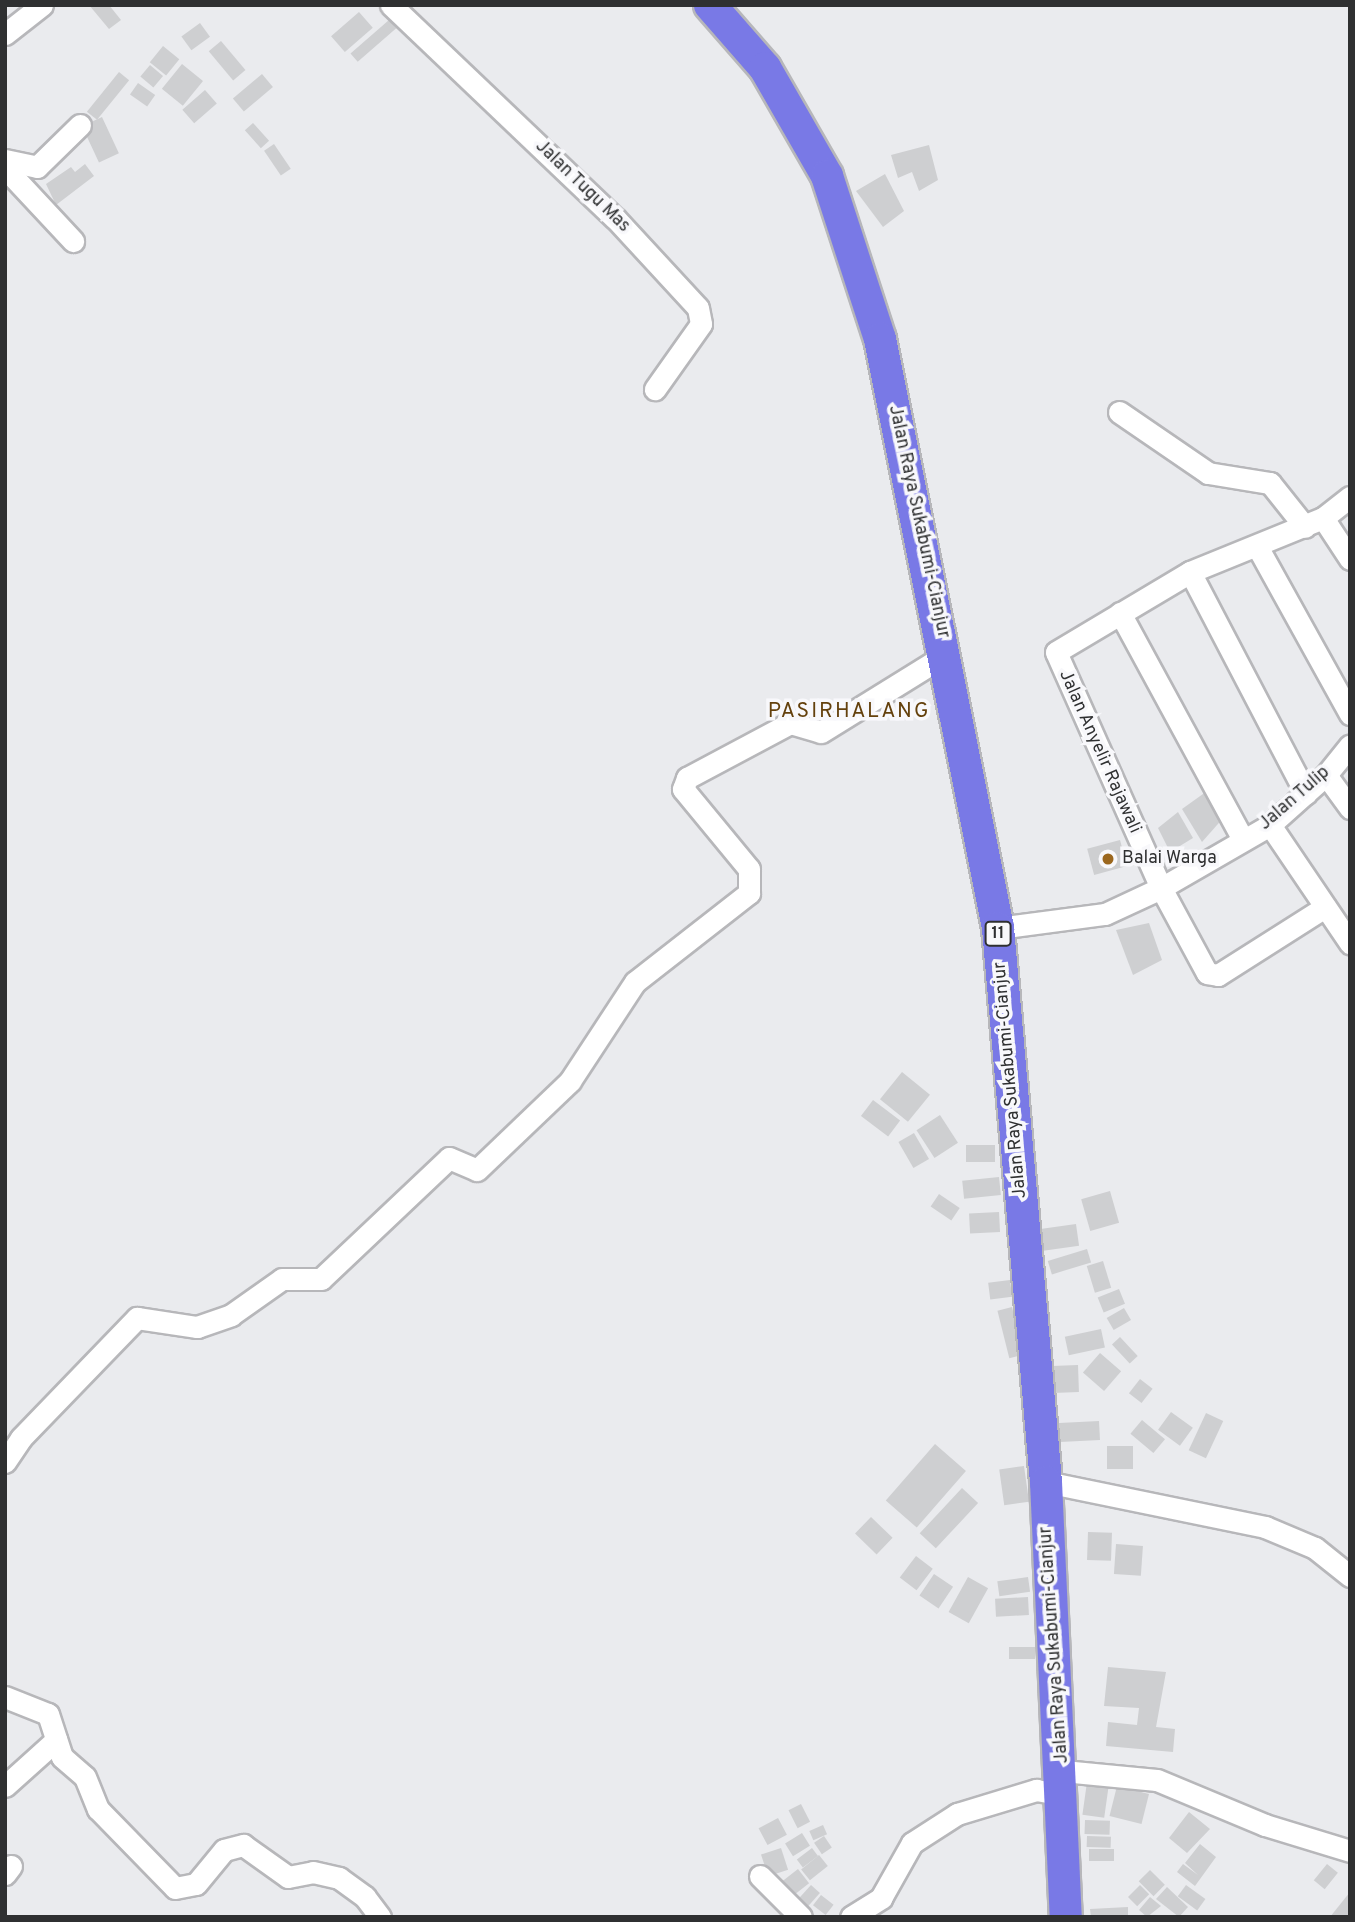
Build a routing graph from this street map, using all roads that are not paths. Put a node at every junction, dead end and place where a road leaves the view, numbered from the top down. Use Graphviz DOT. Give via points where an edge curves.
graph roads {
  1 [pos="42,5"];
  2 [pos="391,5"];
  3 [pos="710,5"];
  4 [pos="5,34"];
  5 [pos="80,125"];
  6 [pos="5,160"];
  7 [pos="5,168"];
  8 [pos="74,241"];
  9 [pos="655,389"];
  10 [pos="1119,412"];
  11 [pos="1350,497"];
  12 [pos="1314,522"];
  13 [pos="1258,548"];
  14 [pos="1350,559"];
  15 [pos="1189,572"];
  16 [pos="1121,614"];
  17 [pos="945,655"];
  18 [pos="1350,713"];
  19 [pos="1350,745"];
  20 [pos="1326,775"];
  21 [pos="1306,794"];
  22 [pos="1350,808"];
  23 [pos="1270,825"];
  24 [pos="1243,840"];
  25 [pos="1161,888"];
  26 [pos="1325,907"];
  27 [pos="998,928"];
  28 [pos="1350,943"];
  29 [pos="5,1462"];
  30 [pos="1046,1482"];
  31 [pos="1350,1576"];
  32 [pos="5,1697"];
  33 [pos="57,1740"];
  34 [pos="1064,1783"];
  35 [pos="5,1786"];
  36 [pos="1350,1852"];
  37 [pos="760,1876"];
  38 [pos="380,1917"];
  39 [pos="801,1917"];
  40 [pos="851,1917"];
  41 [pos="1066,1917"];
  1 -- 4 [label="street"];
  2 -- 9 [label="street, Jalan Tugu Mas" via="615,218 698,309 701,324"];
  3 -- 17 [label="highway, Jalan Raya Sukabumi-Cianjur / 11" via="765,68 827,176 880,339"];
  5 -- 6 [label="street" via="37,167"];
  7 -- 8 [label="street"];
  10 -- 12 [label="street" via="1208,473 1270,483"];
  11 -- 12 [label="street, Jalan Anyelir Rajawali"];
  12 -- 13 [label="street, Jalan Anyelir Rajawali"];
  12 -- 14 [label="street"];
  13 -- 15 [label="street, Jalan Anyelir Rajawali"];
  13 -- 18 [label="street"];
  15 -- 16 [label="street, Jalan Anyelir Rajawali"];
  15 -- 21 [label="street"];
  16 -- 24 [label="street"];
  16 -- 25 [label="street, Jalan Anyelir Rajawali" via="1056,652"];
  17 -- 27 [label="highway, Jalan Raya Sukabumi-Cianjur / 11"];
  17 -- 29 [label="street" via="821,732 790,723 687,778 683,789 749,869 749,893 635,982 570,1081 477,1170 449,1157 321,1279 282,1279 231,1315 197,1327 137,1318 21,1438"];
  19 -- 20 [label="street, Jalan Tulip"];
  20 -- 21 [label="street, Jalan Tulip"];
  20 -- 22 [label="street"];
  21 -- 23 [label="street, Jalan Tulip"];
  23 -- 24 [label="street, Jalan Tulip"];
  23 -- 26 [label="street"];
  24 -- 25 [label="street, Jalan Tulip"];
  25 -- 26 [label="street" via="1213,976"];
  25 -- 27 [label="street, Jalan Tulip" via="1094,915"];
  26 -- 28 [label="street"];
  27 -- 30 [label="highway, Jalan Raya Sukabumi-Cianjur / 11"];
  30 -- 31 [label="street" via="1265,1527 1315,1548"];
  30 -- 34 [label="highway, Jalan Raya Sukabumi-Cianjur / 11"];
  32 -- 33 [label="street" via="48,1714"];
  33 -- 35 [label="street"];
  33 -- 38 [label="street" via="62,1757 85,1777 98,1809 175,1888 196,1884 224,1850 243,1845 288,1877 313,1872 339,1878 365,1897"];
  34 -- 36 [label="street" via="1157,1780 1265,1825"];
  34 -- 40 [label="street" via="1001,1797 939,1825 912,1843 881,1898"];
  34 -- 41 [label="highway, Jalan Raya Sukabumi-Cianjur / 11"];
  37 -- 39 [label="street"];
}
